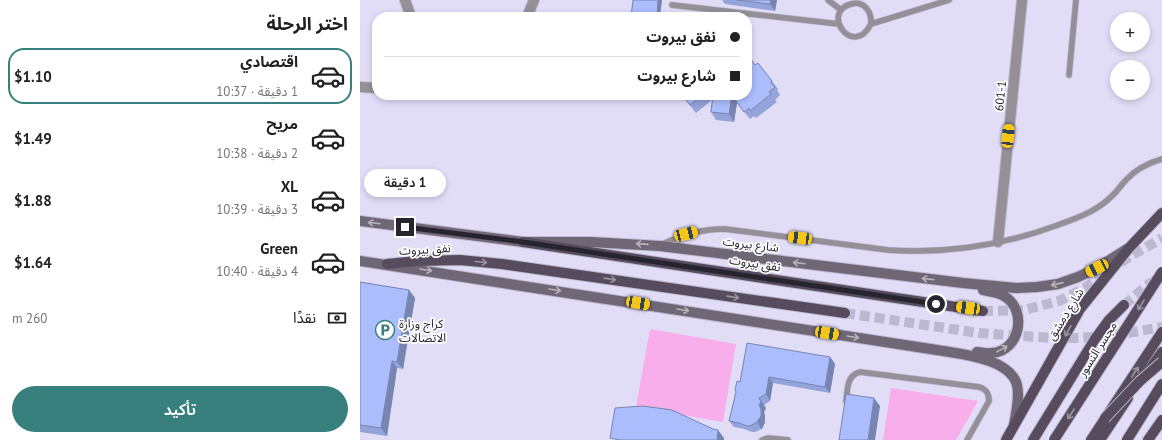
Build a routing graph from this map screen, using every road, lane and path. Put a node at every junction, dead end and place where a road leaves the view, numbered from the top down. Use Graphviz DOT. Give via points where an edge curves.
graph roads {
  1 [pos="405,0"];
  2 [pos="534,0"];
  3 [pos="828,0"];
  4 [pos="949,0"];
  5 [pos="1022,0"];
  6 [pos="1076,0"];
  7 [pos="864,2"];
  8 [pos="672,5"];
  9 [pos="841,10"];
  10 [pos="410,12"];
  11 [pos="529,12"];
  12 [pos="734,12"];
  13 [pos="752,14"];
  14 [pos="839,24"];
  15 [pos="871,24"];
  16 [pos="1069,75"];
  17 [pos="360,87"];
  18 [pos="372,88"];
  19 [pos="1162,159"];
  20 [pos="1162,213"];
  21 [pos="360,221"];
  22 [pos="523,242"];
  23 [pos="998,242"];
  24 [pos="660,246"];
  25 [pos="1129,248"];
  26 [pos="360,261"];
  27 [pos="387,264"];
  28 [pos="1162,272"];
  29 [pos="963,283"];
  30 [pos="1124,305"];
  31 [pos="983,311"];
  32 [pos="845,313"];
  33 [pos="1162,332"];
  34 [pos="937,350"];
  35 [pos="1162,352"];
  36 [pos="1162,362"];
  37 [pos="1162,384"];
  38 [pos="845,408"];
  39 [pos="1105,418"];
  40 [pos="1162,420"];
  41 [pos="1014,426"];
  42 [pos="762,440"];
  43 [pos="788,440"];
  44 [pos="967,440"];
  45 [pos="1006,440"];
  46 [pos="1033,440"];
  47 [pos="1054,440"];
  48 [pos="1091,440"];
  49 [pos="1100,440"];
  50 [pos="1127,440"];
  51 [pos="1148,440"];
  1 -- 10 [label="street"];
  2 -- 11 [label="street"];
  3 -- 9 [label="lane"];
  4 -- 15 [label="lane"];
  5 -- 23 [label="street, 601-1"];
  6 -- 16 [label="lane"];
  7 -- 9 [label="lane" via="851,4"];
  7 -- 15 [label="lane" via="872,19"];
  8 -- 12 [label="lane"];
  9 -- 14 [label="lane"];
  13 -- 14 [label="lane"];
  14 -- 15 [label="lane" via="846,34 852,36 864,34"];
  17 -- 18 [label="street"];
  19 -- 23 [label="lane" via="1134,172 1104,203 1087,214 1036,233"];
  20 -- 25 [label="main road, شارع دمشق"];
  22 -- 21 [label="main road, شارع بيروت, one-way"];
  24 -- 22 [label="main road, شارع بيروت, one-way"];
  22 -- 31 [label="main road, نفق بيروت"];
  23 -- 24 [label="lane" via="946,250 909,251 712,229 686,234"];
  29 -- 24 [label="main road, شارع بيروت, one-way"];
  25 -- 29 [label="main road, شارع بيروت, one-way" via="1078,278 1058,284 1016,288"];
  25 -- 41 [label="main road, شارع دمشق, one-way" via="1080,309"];
  26 -- 27 [label="main road"];
  27 -- 32 [label="main road, نفق بيروت, one-way" via="460,260 502,264"];
  27 -- 34 [label="main road, one-way"];
  28 -- 47 [label="main road, مجسر النسور, one-way, bridge"];
  34 -- 29 [label="main road, one-way" via="953,349 993,354 1003,350 1017,334 1018,313 1005,296"];
  30 -- 46 [label="main road" via="1095,339"];
  39 -- 33 [label="main road, one-way, bridge"];
  34 -- 41 [label="main road" via="988,360 1011,373 1017,385 1018,398"];
  35 -- 49 [label="main road"];
  36 -- 39 [label="main road, bridge"];
  37 -- 50 [label="main road"];
  38 -- 44 [label="lane" via="849,380 860,372 983,388 989,396 989,401"];
  39 -- 48 [label="main road"];
  40 -- 51 [label="main road"];
  41 -- 45 [label="main road, شارع دمشق"];
  42 -- 43 [label="lane"];
}
